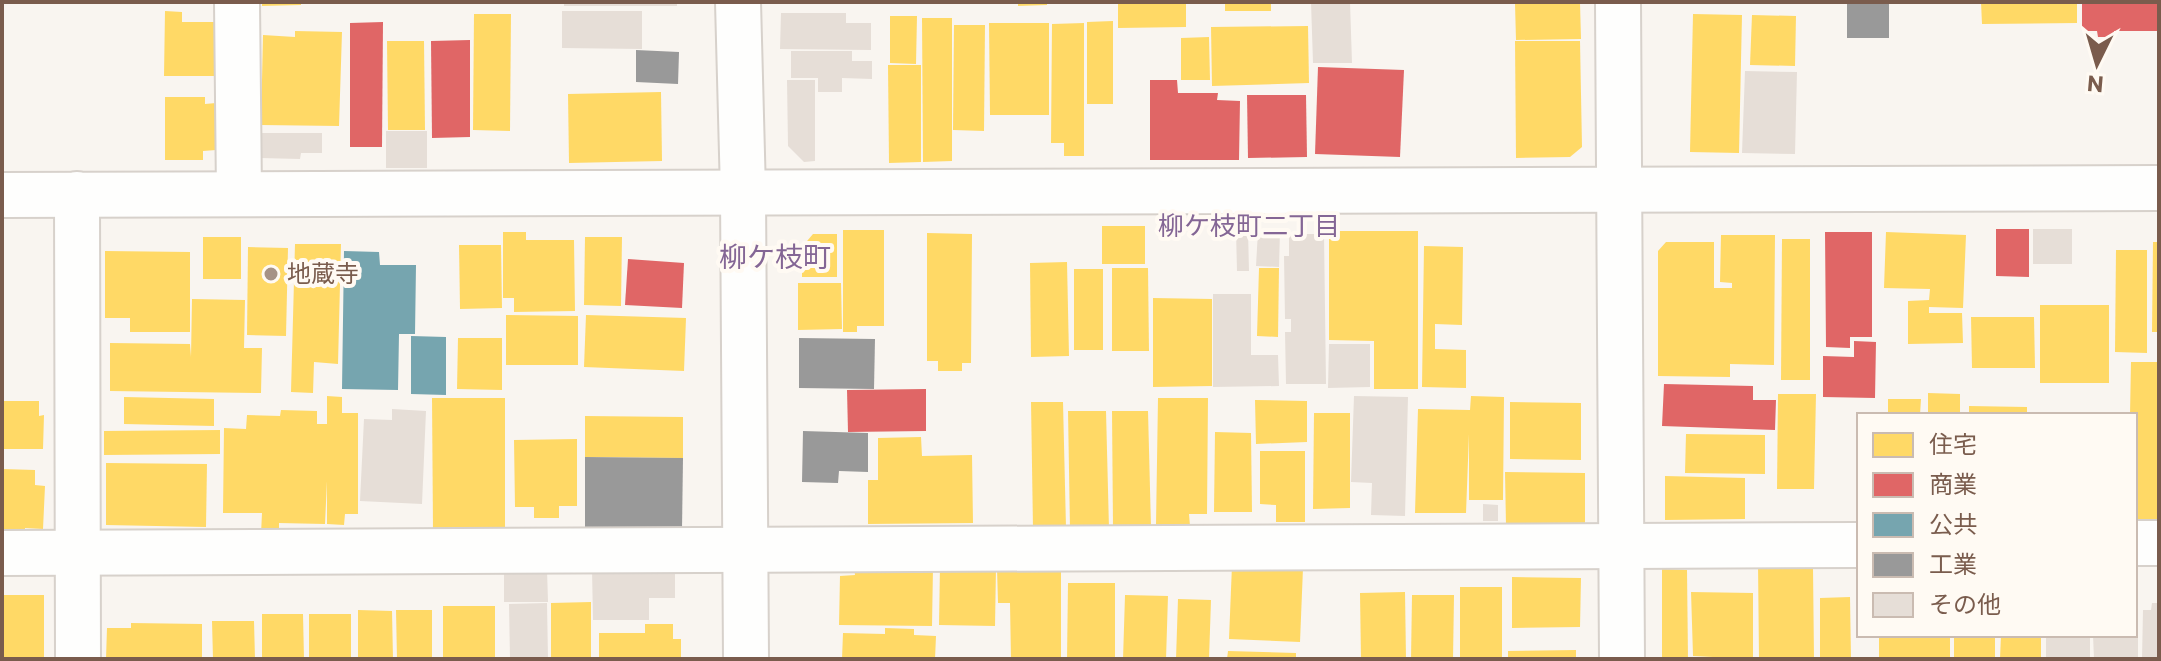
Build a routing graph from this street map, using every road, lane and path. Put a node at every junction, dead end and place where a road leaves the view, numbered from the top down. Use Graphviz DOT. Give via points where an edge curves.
graph roads {
  1 [pos="237,2"];
  2 [pos="738,2"];
  3 [pos="1618,2"];
  4 [pos="2159,188"];
  5 [pos="1621,190"];
  6 [pos="743,192"];
  7 [pos="77,194"];
  8 [pos="239,194"];
  9 [pos="2,195"];
  10 [pos="2137,543"];
  11 [pos="2159,543"];
  12 [pos="1857,545"];
  13 [pos="1621,546"];
  14 [pos="747,549"];
  15 [pos="2,553"];
  16 [pos="76,553"];
  17 [pos="78,659"];
  18 [pos="746,659"];
  19 [pos="1622,659"];
  1 -- 8 [label="street"];
  2 -- 6 [label="street"];
  3 -- 5 [label="street"];
  4 -- 5 [label="street"];
  5 -- 6 [label="street"];
  5 -- 13 [label="street"];
  6 -- 8 [label="street"];
  6 -- 14 [label="street"];
  7 -- 8 [label="street"];
  7 -- 9 [label="street"];
  7 -- 16 [label="street"];
  10 -- 11 [label="street"];
  12 -- 13 [label="street"];
  13 -- 14 [label="street"];
  13 -- 19 [label="street"];
  14 -- 16 [label="street"];
  14 -- 18 [label="street"];
  15 -- 16 [label="street"];
  16 -- 17 [label="street"];
}
